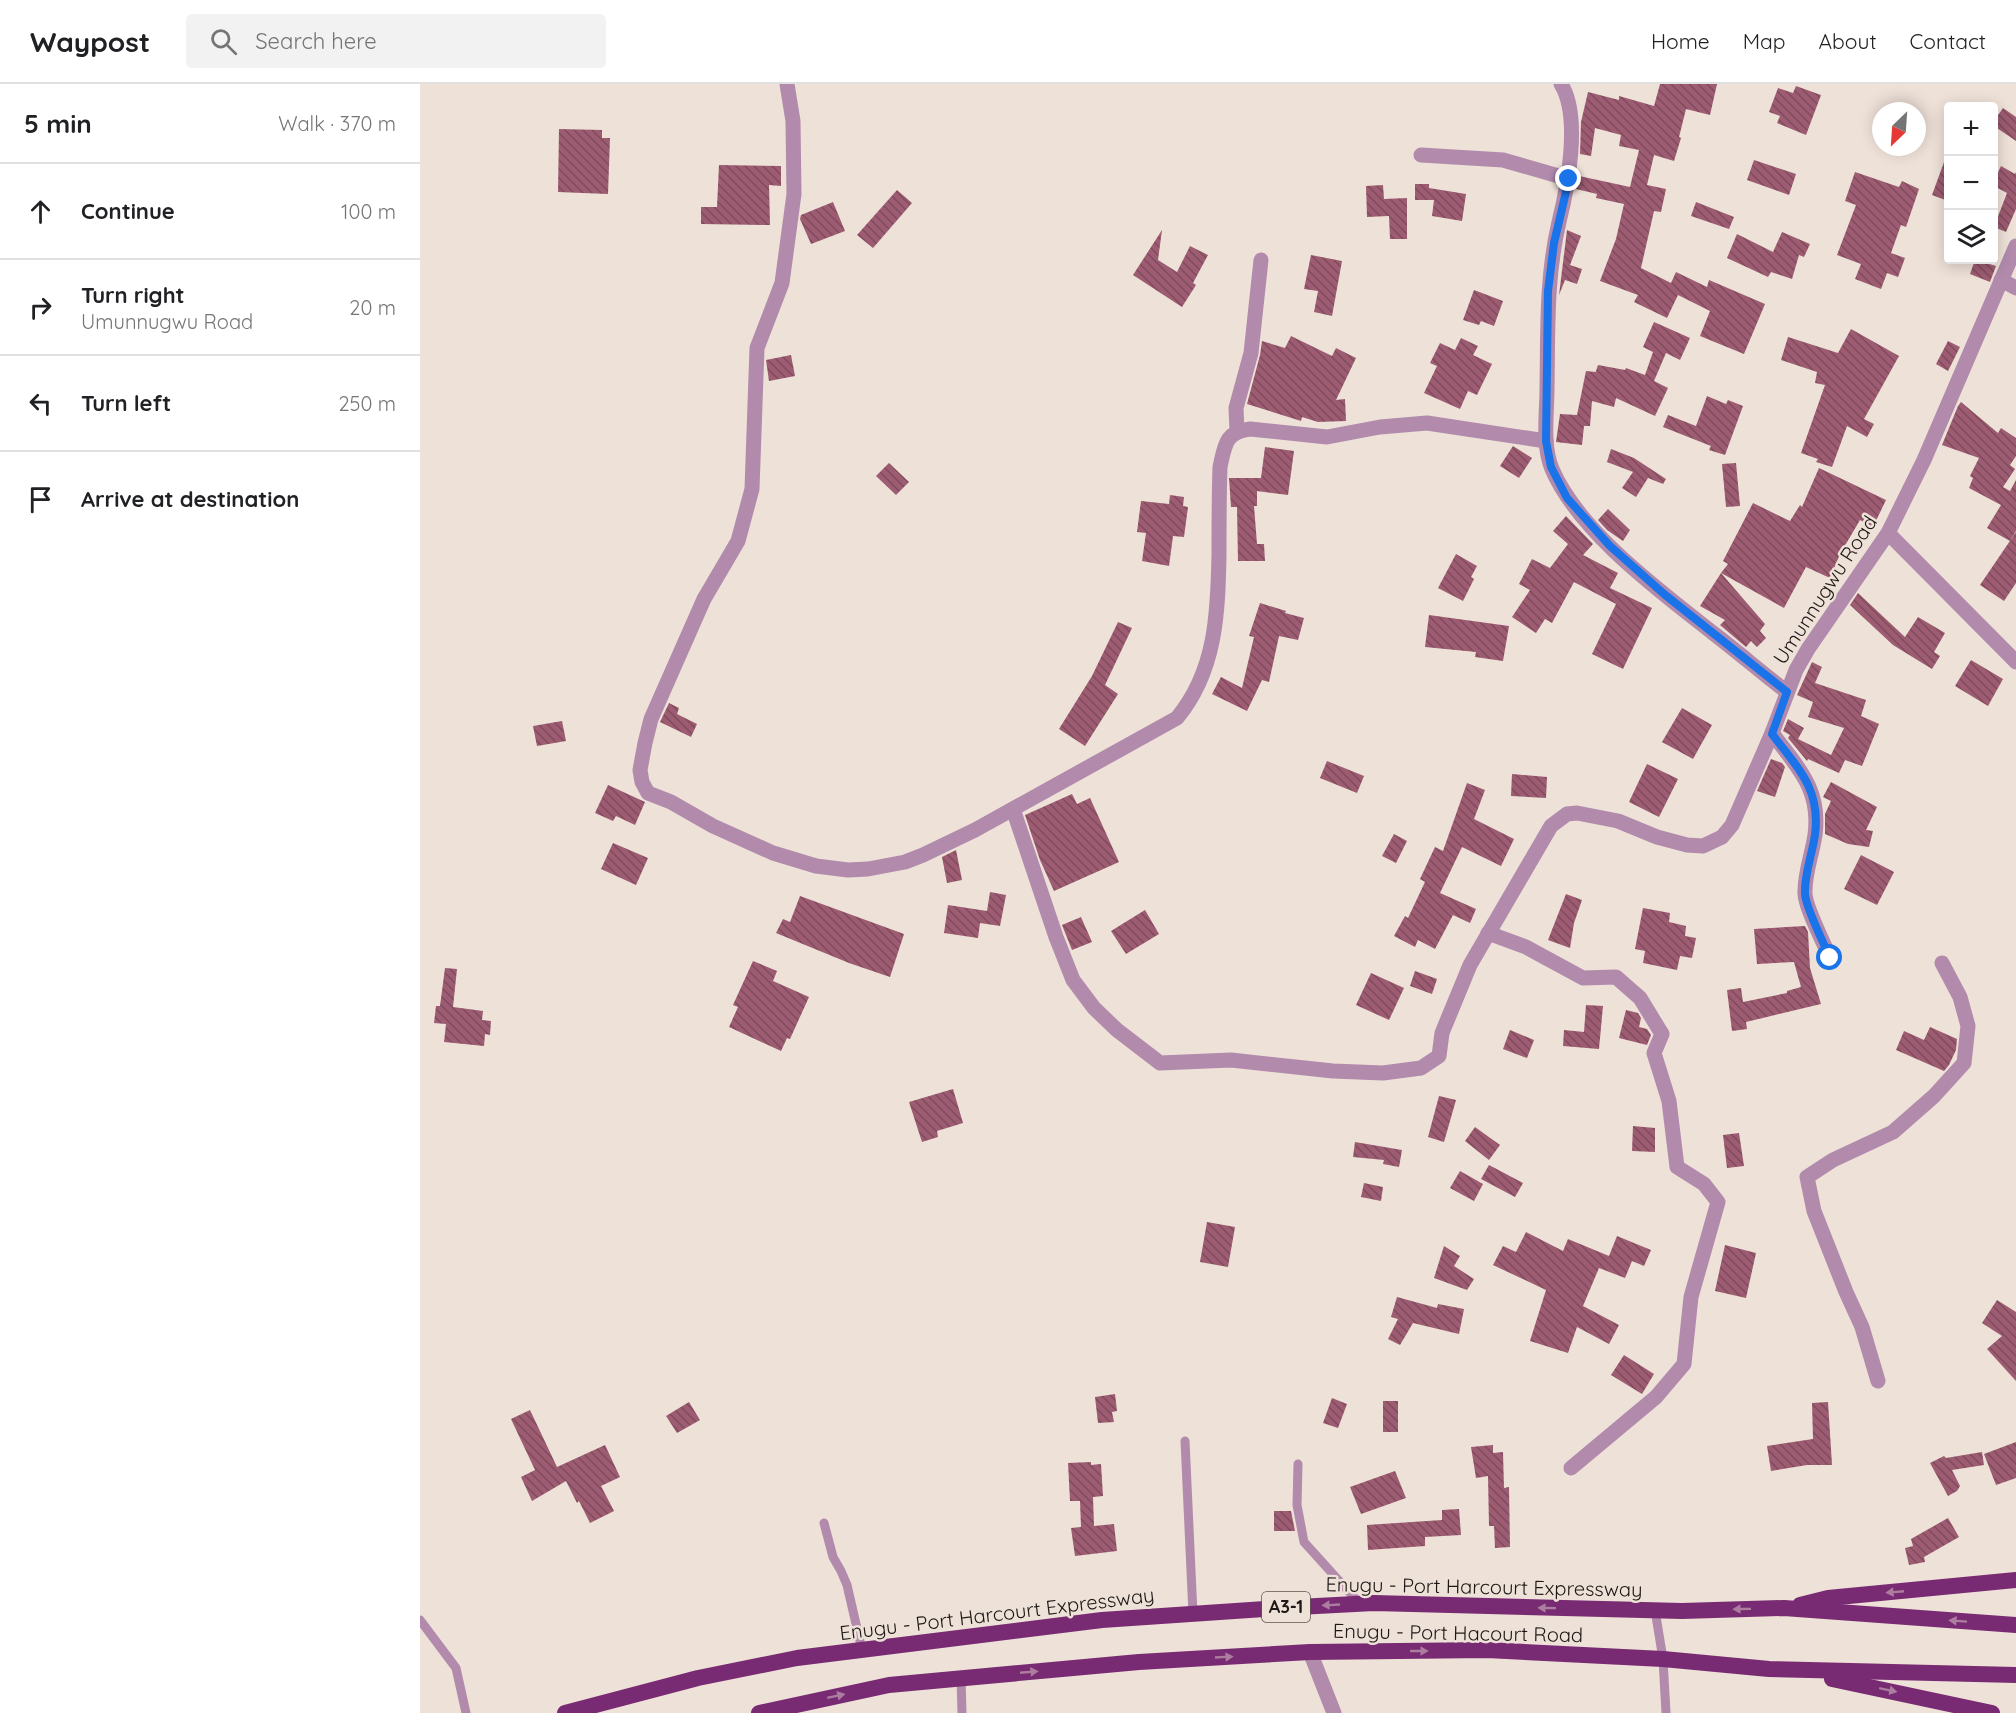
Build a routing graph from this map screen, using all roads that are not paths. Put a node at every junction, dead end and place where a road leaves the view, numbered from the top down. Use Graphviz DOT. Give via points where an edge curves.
graph roads {
  1 [pos="787,84"];
  2 [pos="1561,84"];
  3 [pos="1421,154"];
  4 [pos="1569,179"];
  5 [pos="2016,246"];
  6 [pos="1261,260"];
  7 [pos="2001,280"];
  8 [pos="2016,288"];
  9 [pos="1237,430"];
  10 [pos="1546,441"];
  11 [pos="1888,533"];
  12 [pos="2016,662"];
  13 [pos="1787,692"];
  14 [pos="1772,734"];
  15 [pos="1013,809"];
  16 [pos="1488,933"];
  17 [pos="1830,958"];
  18 [pos="1942,963"];
  19 [pos="1878,1382"];
  20 [pos="1185,1441"];
  21 [pos="1298,1464"];
  22 [pos="1570,1468"];
  23 [pos="824,1523"];
  24 [pos="2016,1580"];
  25 [pos="1360,1604"];
  26 [pos="1784,1608"];
  27 [pos="1655,1610"];
  28 [pos="1192,1614"];
  29 [pos="420,1620"];
  30 [pos="2016,1625"];
  31 [pos="862,1650"];
  32 [pos="1310,1652"];
  33 [pos="1662,1659"];
  34 [pos="1769,1669"];
  35 [pos="2016,1675"];
  36 [pos="961,1678"];
  37 [pos="765,1712"];
  38 [pos="466,1713"];
  39 [pos="565,1713"];
  40 [pos="962,1713"];
  41 [pos="1334,1713"];
  42 [pos="1666,1713"];
  43 [pos="1992,1713"];
  1 -- 15 [label="street" via="793,121 794,194 782,284 757,348 749,507 738,541 704,599 651,719 640,770 642,782 648,793 773,853 816,866 848,870 923,855"];
  2 -- 4 [label="street" via="1567,93 1571,121"];
  3 -- 4 [label="street" via="1503,160"];
  4 -- 10 [label="street" via="1550,267"];
  5 -- 7 [label="street, Umunnugwu Road"];
  6 -- 9 [label="street" via="1251,353 1236,408"];
  7 -- 8 [label="street"];
  7 -- 11 [label="street, Umunnugwu Road" via="1924,460"];
  9 -- 10 [label="street" via="1327,437 1380,426 1427,423"];
  9 -- 15 [label="street" via="1229,436 1220,467 1219,598 1214,640 1202,681 1177,718"];
  10 -- 13 [label="street" via="1551,467 1567,498 1610,546"];
  11 -- 12 [label="street"];
  11 -- 13 [label="street, Umunnugwu Road" via="1808,649"];
  13 -- 14 [label="street, Umunnugwu Road"];
  14 -- 16 [label="street, Umunnugwu Road" via="1732,825 1722,837 1703,846 1687,845 1618,821 1567,814 1551,826"];
  14 -- 17 [label="street" via="1814,795 1815,834 1805,897"];
  15 -- 16 [label="street, Umunnugwu Road" via="1073,980 1117,1030 1160,1063 1231,1060 1383,1073 1421,1068 1439,1056 1442,1033"];
  16 -- 22 [label="street" via="1526,947 1583,978 1616,977 1640,998 1662,1034 1654,1053 1669,1101 1677,1167 1704,1184 1718,1202 1691,1297 1684,1364 1656,1397"];
  18 -- 19 [label="street" via="1968,1026 1964,1063 1893,1132 1833,1160 1807,1178 1814,1211 1862,1327"];
  20 -- 28 [label="lane"];
  21 -- 25 [label="lane" via="1297,1505 1304,1542"];
  23 -- 31 [label="lane" via="833,1557 847,1585"];
  24 -- 26 [label="highway, one-way" via="1828,1598"];
  27 -- 25 [label="highway, Enugu - Port Harcourt Expressway / A3-1, one-way"];
  25 -- 28 [label="highway, Enugu - Port Harcourt Expressway / A3-1, one-way"];
  26 -- 27 [label="highway, Enugu - Port Harcourt Expressway / A3-1, one-way"];
  30 -- 26 [label="highway, Enugu - Port Harcourt Expressway / A3-1, one-way"];
  27 -- 33 [label="lane"];
  28 -- 31 [label="highway, Enugu - Port Harcourt Expressway / A3-1" via="1102,1620"];
  29 -- 38 [label="lane" via="456,1668"];
  31 -- 39 [label="highway, Enugu - Port Harcourt Expressway / A3-1" via="797,1658 698,1678"];
  32 -- 33 [label="highway, Enugu - Port Hacourt Road, one-way" via="1486,1650"];
  36 -- 32 [label="highway, Enugu - Port Hacourt Road, one-way"];
  32 -- 41 [label="street"];
  33 -- 34 [label="highway, Enugu - Port Hacourt Road"];
  33 -- 42 [label="lane"];
  34 -- 35 [label="highway, Enugu - Port Hacourt Road"];
  34 -- 43 [label="highway, one-way" via="1857,1683"];
  37 -- 36 [label="highway, Enugu - Port Hacourt Road, one-way" via="889,1685"];
  36 -- 40 [label="lane"];
}
